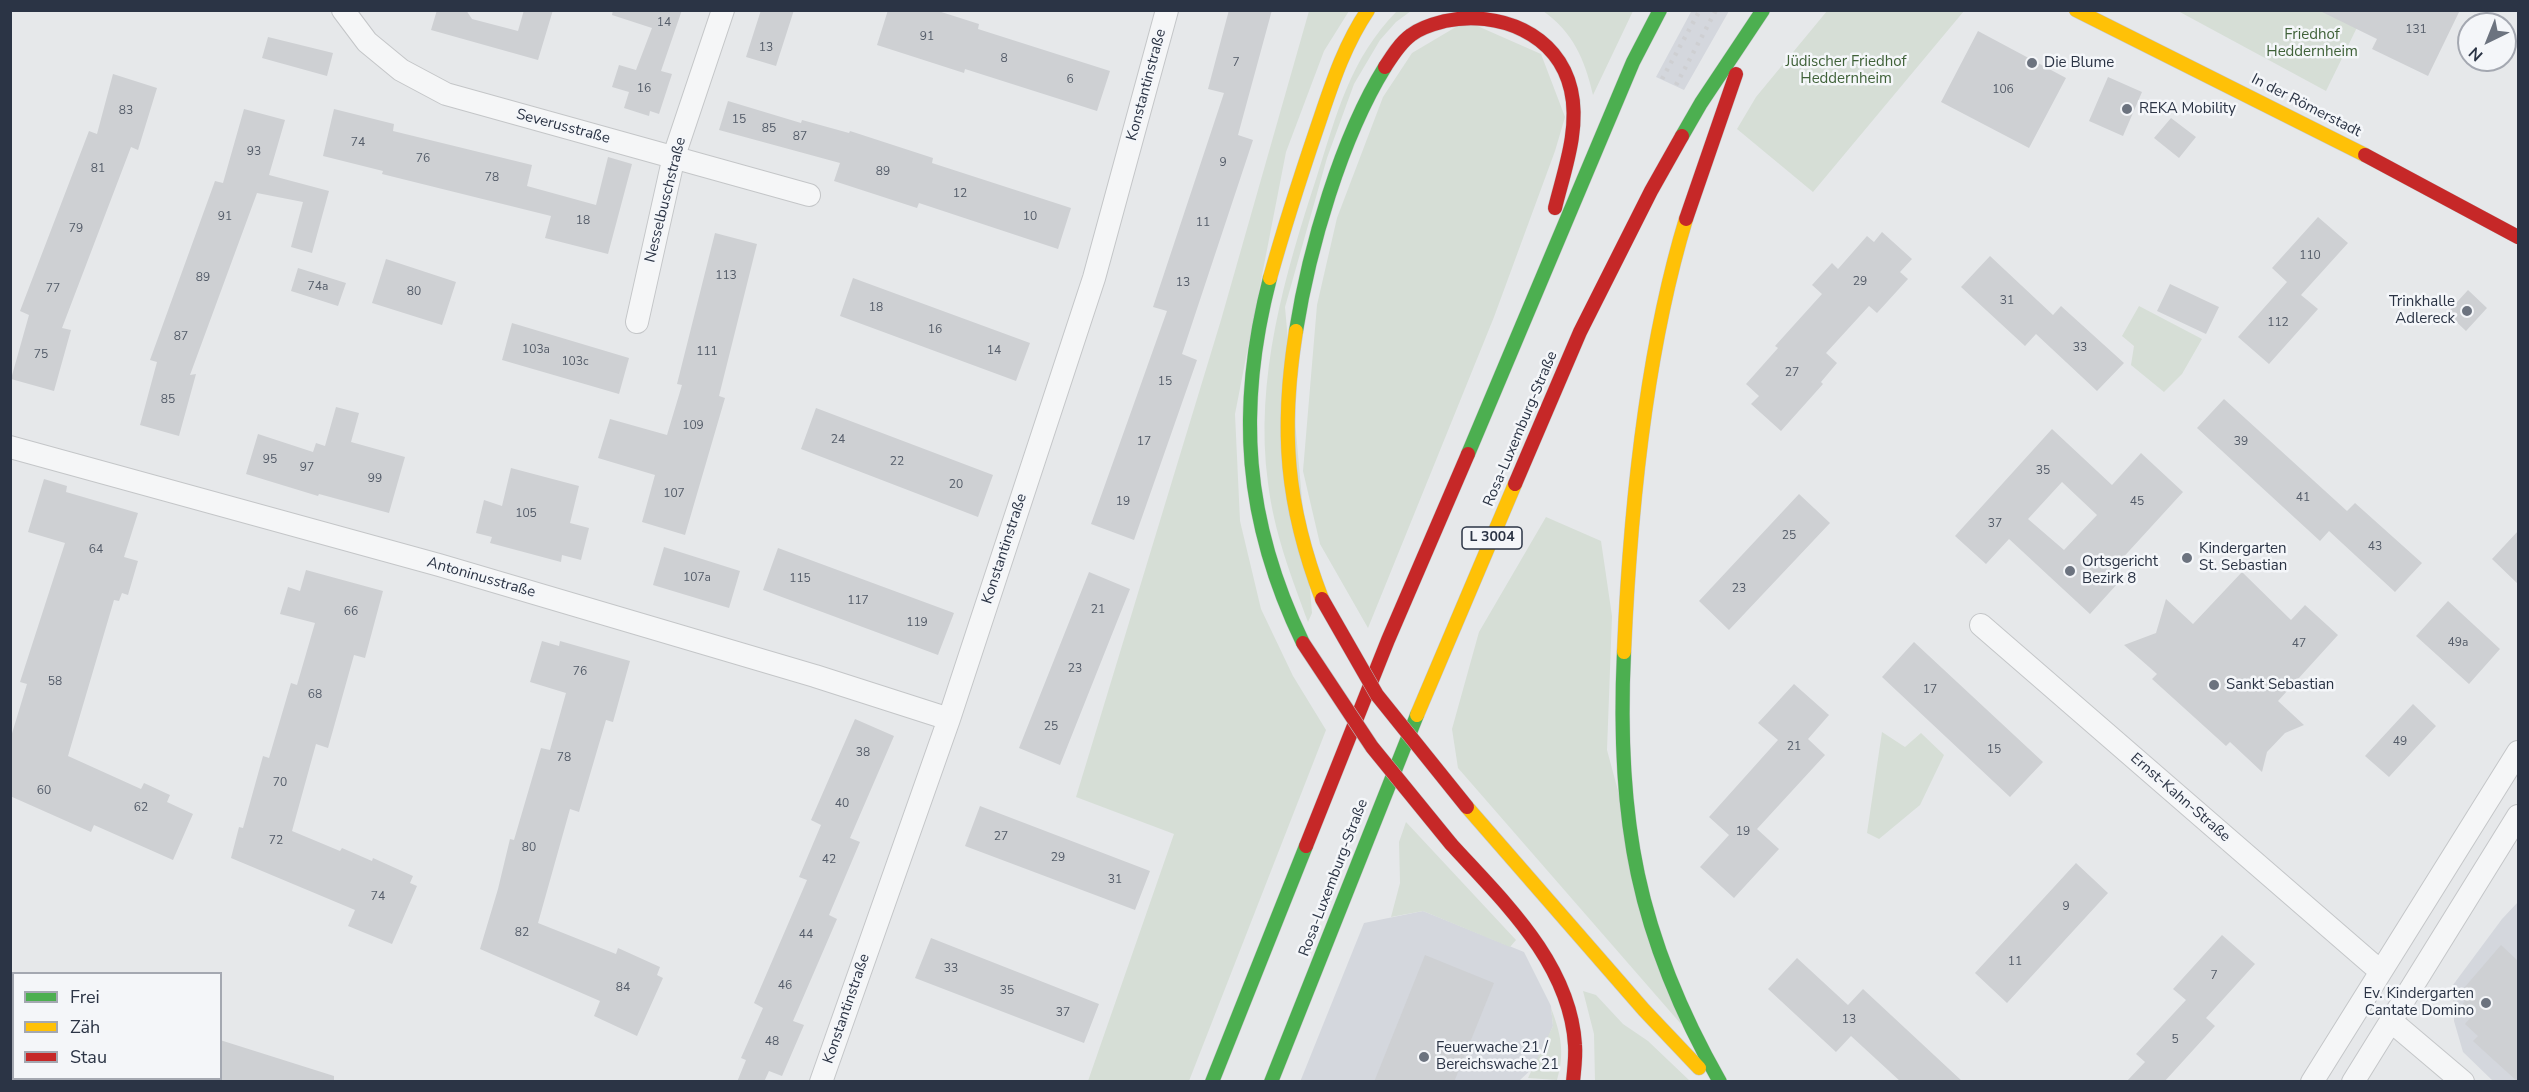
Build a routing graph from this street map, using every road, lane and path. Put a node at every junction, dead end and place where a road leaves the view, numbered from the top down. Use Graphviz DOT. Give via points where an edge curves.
graph roads {
  1 [pos="343,10"];
  2 [pos="723,10"];
  3 [pos="1167,10"];
  4 [pos="1368,10"];
  5 [pos="1660,10"];
  6 [pos="2076,10"];
  7 [pos="1761,13"];
  8 [pos="674,156"];
  9 [pos="809,195"];
  10 [pos="2518,237"];
  11 [pos="1532,306"];
  12 [pos="638,322"];
  13 [pos="10,447"];
  14 [pos="1981,625"];
  15 [pos="949,719"];
  16 [pos="2518,752"];
  17 [pos="2518,816"];
  18 [pos="2380,970"];
  19 [pos="2391,1021"];
  20 [pos="821,1082"];
  21 [pos="1212,1082"];
  22 [pos="1271,1082"];
  23 [pos="1574,1082"];
  24 [pos="1714,1082"];
  25 [pos="1720,1082"];
  26 [pos="2312,1082"];
  27 [pos="2353,1082"];
  28 [pos="2463,1082"];
  1 -- 8 [label="street, Severusstraße" via="368,42 401,70 446,94"];
  2 -- 8 [label="street, Nesselbuschstraße"];
  3 -- 15 [label="street, Konstantinstraße" via="1094,278"];
  4 -- 23 [label="main road, bridge" via="1348,41 1338,67 1290,204 1267,291 1250,389 1249,439 1260,529 1282,598 1337,700 1451,844 1527,931 1555,972 1572,1021"];
  5 -- 11 [label="main road" via="1633,63"];
  6 -- 10 [label="main road, In der Römerstadt" via="2343,143"];
  7 -- 22 [label="main road, Rosa-Luxemburg-Straße / L 3004" via="1701,104 1657,181 1580,332 1426,692"];
  7 -- 25 [label="main road" via="1726,98 1673,271 1638,470 1621,691 1623,778 1637,879 1662,965"];
  8 -- 9 [label="street, Severusstraße"];
  8 -- 12 [label="street, Nesselbuschstraße"];
  11 -- 21 [label="main road" via="1388,640"];
  11 -- 24 [label="main road, bridge" via="1571,140 1571,89 1555,52 1526,26 1497,13 1479,11 1444,16 1413,33 1399,46 1373,88 1336,176 1317,234 1295,335 1286,437 1291,493 1303,547 1322,598 1349,651 1401,728 1644,1010"];
  13 -- 15 [label="street, Antoninusstraße" via="439,565 804,672"];
  14 -- 18 [label="street, Ernst-Kahn-Straße"];
  15 -- 20 [label="street, Konstantinstraße"];
  16 -- 18 [label="street"];
  17 -- 19 [label="street"];
  18 -- 26 [label="street"];
  19 -- 27 [label="street"];
  19 -- 28 [label="street"];
}
